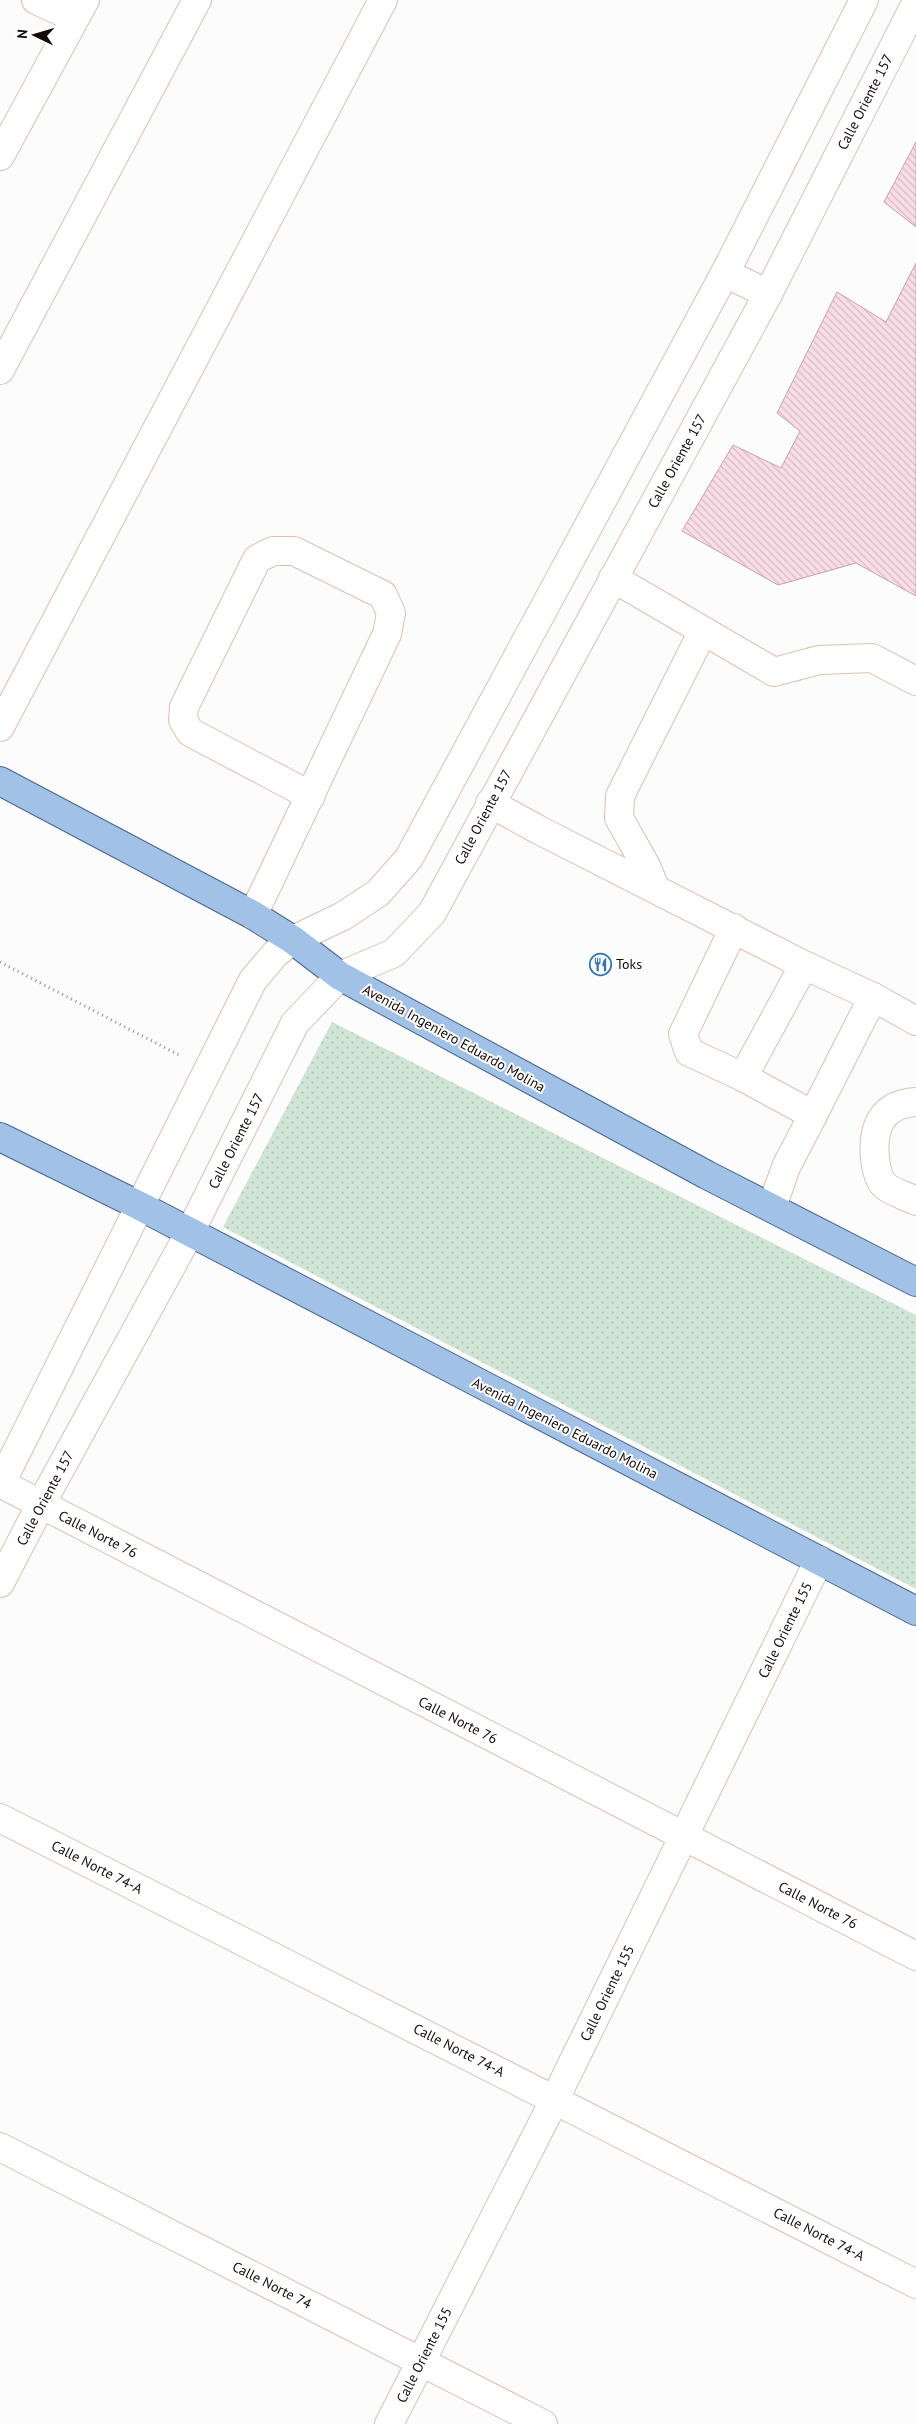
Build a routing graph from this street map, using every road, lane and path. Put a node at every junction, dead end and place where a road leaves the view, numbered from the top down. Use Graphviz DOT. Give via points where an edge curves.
graph roads {
  1 [pos="36,0"];
  2 [pos="197,0"];
  3 [pos="383,0"];
  4 [pos="864,0"];
  5 [pos="916,3"];
  6 [pos="80,9"];
  7 [pos="0,156"];
  8 [pos="725,273"];
  9 [pos="768,294"];
  10 [pos="0,370"];
  11 [pos="613,578"];
  12 [pos="703,631"];
  13 [pos="916,682"];
  14 [pos="0,727"];
  15 [pos="0,781"];
  16 [pos="311,796"];
  17 [pos="490,803"];
  18 [pos="655,888"];
  19 [pos="253,915"];
  20 [pos="734,928"];
  21 [pos="293,940"];
  22 [pos="0,962"];
  23 [pos="804,965"];
  24 [pos="340,976"];
  25 [pos="873,997"];
  26 [pos="916,1021"];
  27 [pos="208,1070"];
  28 [pos="743,1077"];
  29 [pos="916,1102"];
  30 [pos="813,1115"];
  31 [pos="0,1137"];
  32 [pos="916,1201"];
  33 [pos="140,1206"];
  34 [pos="772,1208"];
  35 [pos="190,1232"];
  36 [pos="916,1282"];
  37 [pos="0,1484"];
  38 [pos="41,1504"];
  39 [pos="819,1560"];
  40 [pos="0,1583"];
  41 [pos="916,1611"];
  42 [pos="0,1818"];
  43 [pos="684,1836"];
  44 [pos="916,1956"];
  45 [pos="555,2098"];
  46 [pos="0,2147"];
  47 [pos="916,2284"];
  48 [pos="421,2361"];
  49 [pos="389,2424"];
  50 [pos="543,2424"];
  1 -- 6 [label="street"];
  2 -- 10 [label="street"];
  3 -- 14 [label="street"];
  4 -- 8 [label="street"];
  5 -- 9 [label="street, Calle Oriente 157"];
  6 -- 7 [label="street"];
  8 -- 9 [label="street"];
  8 -- 21 [label="street" via="409,858 378,893 343,916"];
  9 -- 11 [label="street, Calle Oriente 157"];
  11 -- 12 [label="street"];
  11 -- 17 [label="street, Calle Oriente 157"];
  12 -- 13 [label="street" via="774,672 819,660 872,658"];
  12 -- 18 [label="street" via="620,796 619,818"];
  15 -- 19 [label="main road, Avenida Ingeniero Eduardo Molina"];
  16 -- 16 [label="street" via="387,634 391,614 383,596 294,552 273,551 257,559 184,707 183,720 190,732"];
  16 -- 19 [label="street"];
  17 -- 18 [label="street"];
  17 -- 24 [label="street, Calle Oriente 157" via="432,913 394,953"];
  18 -- 20 [label="street"];
  19 -- 21 [label="main road, Avenida Ingeniero Eduardo Molina"];
  20 -- 23 [label="street"];
  20 -- 28 [label="street" via="683,1034 689,1052"];
  21 -- 24 [label="main road, Avenida Ingeniero Eduardo Molina"];
  21 -- 27 [label="street" via="276,953 253,980"];
  22 -- 27 [label="path"];
  23 -- 25 [label="street"];
  23 -- 28 [label="street"];
  24 -- 34 [label="main road, Avenida Ingeniero Eduardo Molina"];
  24 -- 35 [label="street, Calle Oriente 157" via="295,1023"];
  25 -- 26 [label="street"];
  25 -- 30 [label="street"];
  27 -- 33 [label="street"];
  28 -- 30 [label="street"];
  29 -- 32 [label="street" via="896,1106 884,1115 876,1127 874,1147 876,1168 884,1185"];
  30 -- 34 [label="street" via="786,1167"];
  31 -- 33 [label="main road, Avenida Ingeniero Eduardo Molina"];
  33 -- 35 [label="main road, Avenida Ingeniero Eduardo Molina"];
  33 -- 37 [label="street"];
  34 -- 36 [label="main road, Avenida Ingeniero Eduardo Molina"];
  35 -- 38 [label="street, Calle Oriente 157"];
  35 -- 39 [label="main road, Avenida Ingeniero Eduardo Molina"];
  37 -- 38 [label="street, Calle Norte 76"];
  38 -- 40 [label="street, Calle Oriente 157"];
  38 -- 43 [label="street, Calle Norte 76"];
  39 -- 41 [label="main road, Avenida Ingeniero Eduardo Molina"];
  39 -- 43 [label="street, Calle Oriente 155"];
  42 -- 45 [label="street, Calle Norte 74-A"];
  43 -- 44 [label="street, Calle Norte 76"];
  43 -- 45 [label="street, Calle Oriente 155"];
  45 -- 47 [label="street, Calle Norte 74-A"];
  45 -- 48 [label="street, Calle Oriente 155"];
  46 -- 48 [label="street, Calle Norte 74"];
  48 -- 49 [label="street, Calle Oriente 155"];
  48 -- 50 [label="street, Calle Norte 74"];
}
